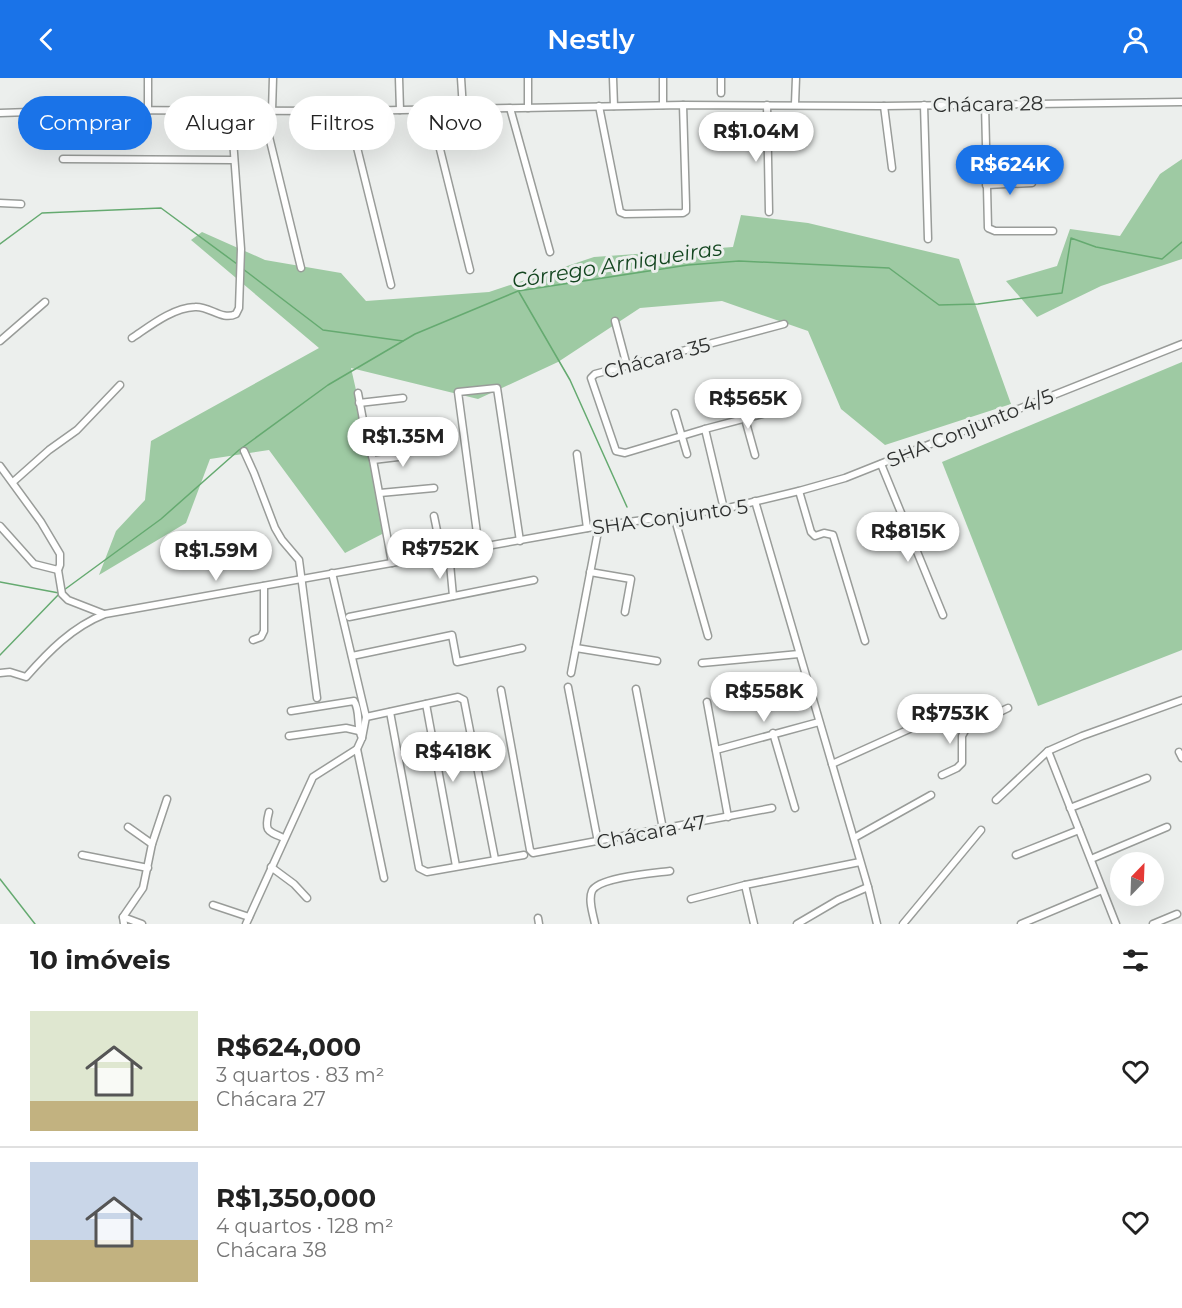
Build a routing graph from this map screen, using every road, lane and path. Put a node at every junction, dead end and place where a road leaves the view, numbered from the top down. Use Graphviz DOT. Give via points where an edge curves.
graph roads {
  1 [pos="148,78"];
  2 [pos="273,78"];
  3 [pos="399,78"];
  4 [pos="461,78"];
  5 [pos="528,78"];
  6 [pos="613,78"];
  7 [pos="663,78"];
  8 [pos="721,78"];
  9 [pos="796,78"];
  10 [pos="721,93"];
  11 [pos="148,96"];
  12 [pos="272,96"];
  13 [pos="462,96"];
  14 [pos="1182,102"];
  15 [pos="795,104"];
  16 [pos="663,105"];
  17 [pos="683,105"];
  18 [pos="767,105"];
  19 [pos="924,105"];
  20 [pos="985,105"];
  21 [pos="599,106"];
  22 [pos="614,106"];
  23 [pos="884,106"];
  24 [pos="503,108"];
  25 [pos="510,108"];
  26 [pos="528,108"];
  27 [pos="395,110"];
  28 [pos="400,110"];
  29 [pos="407,110"];
  30 [pos="0,112"];
  31 [pos="18,112"];
  32 [pos="233,150"];
  33 [pos="272,150"];
  34 [pos="358,150"];
  35 [pos="440,150"];
  36 [pos="63,159"];
  37 [pos="234,160"];
  38 [pos="892,168"];
  39 [pos="1032,183"];
  40 [pos="986,185"];
  41 [pos="0,204"];
  42 [pos="21,204"];
  43 [pos="769,212"];
  44 [pos="1053,231"];
  45 [pos="928,238"];
  46 [pos="550,252"];
  47 [pos="301,268"];
  48 [pos="470,270"];
  49 [pos="391,285"];
  50 [pos="45,302"];
  51 [pos="615,321"];
  52 [pos="784,324"];
  53 [pos="132,338"];
  54 [pos="0,341"];
  55 [pos="1182,344"];
  56 [pos="627,366"];
  57 [pos="120,386"];
  58 [pos="358,393"];
  59 [pos="403,398"];
  60 [pos="360,404"];
  61 [pos="785,408"];
  62 [pos="675,413"];
  63 [pos="745,419"];
  64 [pos="705,429"];
  65 [pos="400,432"];
  66 [pos="366,436"];
  67 [pos="682,436"];
  68 [pos="401,444"];
  69 [pos="244,451"];
  70 [pos="577,454"];
  71 [pos="687,454"];
  72 [pos="755,455"];
  73 [pos="373,460"];
  74 [pos="881,464"];
  75 [pos="0,466"];
  76 [pos="13,482"];
  77 [pos="434,488"];
  78 [pos="799,491"];
  79 [pos="380,493"];
  80 [pos="755,501"];
  81 [pos="724,509"];
  82 [pos="434,516"];
  83 [pos="674,516"];
  84 [pos="0,526"];
  85 [pos="599,526"];
  86 [pos="587,528"];
  87 [pos="520,542"];
  88 [pos="479,548"];
  89 [pos="445,554"];
  90 [pos="392,563"];
  91 [pos="58,570"];
  92 [pos="590,572"];
  93 [pos="332,573"];
  94 [pos="302,579"];
  95 [pos="534,580"];
  96 [pos="264,586"];
  97 [pos="453,596"];
  98 [pos="625,612"];
  99 [pos="105,614"];
  100 [pos="943,615"];
  101 [pos="349,616"];
  102 [pos="708,636"];
  103 [pos="253,640"];
  104 [pos="865,641"];
  105 [pos="522,648"];
  106 [pos="576,648"];
  107 [pos="799,654"];
  108 [pos="352,656"];
  109 [pos="657,661"];
  110 [pos="702,663"];
  111 [pos="0,673"];
  112 [pos="571,673"];
  113 [pos="568,687"];
  114 [pos="636,689"];
  115 [pos="501,690"];
  116 [pos="317,698"];
  117 [pos="1182,700"];
  118 [pos="707,702"];
  119 [pos="426,704"];
  120 [pos="1008,708"];
  121 [pos="291,711"];
  122 [pos="390,712"];
  123 [pos="366,717"];
  124 [pos="819,722"];
  125 [pos="968,725"];
  126 [pos="773,733"];
  127 [pos="361,735"];
  128 [pos="289,736"];
  129 [pos="357,749"];
  130 [pos="716,750"];
  131 [pos="1048,751"];
  132 [pos="831,764"];
  133 [pos="942,776"];
  134 [pos="1147,778"];
  135 [pos="931,795"];
  136 [pos="167,799"];
  137 [pos="996,800"];
  138 [pos="772,808"];
  139 [pos="795,808"];
  140 [pos="1070,808"];
  141 [pos="269,812"];
  142 [pos="728,817"];
  143 [pos="128,827"];
  144 [pos="1167,827"];
  145 [pos="663,829"];
  146 [pos="981,830"];
  147 [pos="1079,830"];
  148 [pos="284,838"];
  149 [pos="854,838"];
  150 [pos="598,842"];
  151 [pos="152,844"];
  152 [pos="82,855"];
  153 [pos="524,855"];
  154 [pos="1016,855"];
  155 [pos="495,859"];
  156 [pos="1090,859"];
  157 [pos="860,862"];
  158 [pos="456,866"];
  159 [pos="271,867"];
  160 [pos="148,868"];
  161 [pos="670,871"];
  162 [pos="384,878"];
  163 [pos="745,885"];
  164 [pos="868,887"];
  165 [pos="1102,890"];
  166 [pos="307,898"];
  167 [pos="691,899"];
  168 [pos="213,905"];
  169 [pos="1177,914"];
  170 [pos="123,921"];
  171 [pos="247,921"];
  172 [pos="142,924"];
  173 [pos="595,924"];
  174 [pos="754,924"];
  175 [pos="797,924"];
  176 [pos="877,924"];
  177 [pos="903,924"];
  178 [pos="1021,924"];
  179 [pos="1116,924"];
  180 [pos="1153,924"];
  1 -- 11 [label="street"];
  2 -- 12 [label="street"];
  3 -- 28 [label="street"];
  4 -- 13 [label="street"];
  5 -- 26 [label="street"];
  6 -- 22 [label="street"];
  7 -- 16 [label="street"];
  8 -- 10 [label="street"];
  9 -- 15 [label="street"];
  14 -- 20 [label="street, Chácara 28"];
  15 -- 18 [label="street, Chácara 28"];
  15 -- 23 [label="street, Chácara 28"];
  16 -- 17 [label="street, Chácara 28"];
  16 -- 22 [label="street, Chácara 28"];
  17 -- 18 [label="street, Chácara 28"];
  17 -- 21 [label="street" via="684,213 625,214 620,212"];
  18 -- 43 [label="street"];
  19 -- 20 [label="street, Chácara 28"];
  19 -- 23 [label="street, Chácara 28"];
  19 -- 45 [label="street"];
  20 -- 40 [label="street"];
  21 -- 22 [label="street, Chácara 28"];
  21 -- 26 [label="street, Chácara 28"];
  23 -- 38 [label="street"];
  24 -- 25 [label="street, Chácara 28"];
  25 -- 26 [label="street, Chácara 28"];
  25 -- 46 [label="street"];
  27 -- 28 [label="street, Chácara 28"];
  28 -- 29 [label="street, Chácara 28"];
  30 -- 31 [label="street, Chácara 28"];
  32 -- 37 [label="street"];
  33 -- 47 [label="street"];
  34 -- 49 [label="street"];
  35 -- 48 [label="street"];
  36 -- 37 [label="street"];
  37 -- 53 [label="street" via="241,249 236,314 226,317 204,308 183,309"];
  39 -- 40 [label="street"];
  40 -- 44 [label="street" via="989,230"];
  41 -- 42 [label="street"];
  50 -- 54 [label="street"];
  51 -- 56 [label="street"];
  52 -- 56 [label="street, Chácara 35"];
  55 -- 74 [label="street, SHA Conjunto 4/5"];
  56 -- 67 [label="street, Chácara 35" via="591,378 616,451 625,453"];
  57 -- 76 [label="street" via="77,430"];
  58 -- 60 [label="street"];
  59 -- 60 [label="street"];
  60 -- 66 [label="street"];
  61 -- 63 [label="street, Chácara 35"];
  62 -- 67 [label="street"];
  63 -- 64 [label="street, Chácara 35"];
  63 -- 72 [label="street"];
  64 -- 67 [label="street, Chácara 35"];
  64 -- 81 [label="street"];
  65 -- 66 [label="street"];
  66 -- 73 [label="street"];
  67 -- 71 [label="street"];
  68 -- 73 [label="street" via="398,457"];
  69 -- 94 [label="street" via="275,528 299,560"];
  70 -- 86 [label="street"];
  73 -- 79 [label="street"];
  74 -- 78 [label="street, SHA Conjunto 4/5"];
  74 -- 100 [label="street"];
  75 -- 76 [label="street"];
  76 -- 91 [label="street" via="51,536 61,557"];
  77 -- 79 [label="street"];
  78 -- 80 [label="street, SHA Conjunto 4/5"];
  78 -- 104 [label="street" via="813,535 832,535"];
  79 -- 90 [label="street"];
  80 -- 81 [label="street, SHA Conjunto 5"];
  80 -- 107 [label="street, SHA Conjunto 5"];
  81 -- 83 [label="street, SHA Conjunto 5"];
  82 -- 89 [label="street"];
  83 -- 85 [label="street, SHA Conjunto 5"];
  83 -- 102 [label="street"];
  84 -- 91 [label="street" via="34,564"];
  85 -- 86 [label="street, SHA Conjunto 5"];
  85 -- 92 [label="street"];
  86 -- 87 [label="street, SHA Conjunto 5"];
  87 -- 88 [label="street, SHA Conjunto 5"];
  87 -- 88 [label="street" via="496,388 458,392"];
  88 -- 89 [label="street, SHA Conjunto 5"];
  89 -- 90 [label="street, SHA Conjunto 5"];
  89 -- 97 [label="street"];
  90 -- 93 [label="street, SHA Conjunto 5"];
  91 -- 99 [label="street" via="62,594 68,600"];
  92 -- 98 [label="street" via="631,579"];
  92 -- 106 [label="street"];
  93 -- 94 [label="street, SHA Conjunto 5"];
  93 -- 108 [label="street"];
  94 -- 96 [label="street, SHA Conjunto 5"];
  94 -- 116 [label="street"];
  95 -- 97 [label="street"];
  96 -- 99 [label="street, SHA Conjunto 5"];
  96 -- 103 [label="street" via="264,631"];
  97 -- 101 [label="street"];
  99 -- 111 [label="street" via="58,643 26,677"];
  105 -- 108 [label="street" via="457,662 452,635"];
  106 -- 109 [label="street"];
  106 -- 112 [label="street"];
  107 -- 110 [label="street"];
  107 -- 124 [label="street, SHA Conjunto 5"];
  108 -- 123 [label="street"];
  113 -- 150 [label="street"];
  114 -- 145 [label="street"];
  115 -- 150 [label="street, Chácara 47" via="530,850 535,854"];
  117 -- 131 [label="street"];
  118 -- 130 [label="street"];
  119 -- 122 [label="street"];
  119 -- 155 [label="street" via="464,700"];
  119 -- 158 [label="street"];
  120 -- 125 [label="street"];
  121 -- 127 [label="street" via="354,701"];
  122 -- 123 [label="street"];
  122 -- 158 [label="street" via="419,868 427,872"];
  123 -- 127 [label="street"];
  124 -- 126 [label="street"];
  124 -- 132 [label="street, SHA Conjunto 5"];
  125 -- 132 [label="street" via="956,708"];
  125 -- 133 [label="street" via="962,736 962,763"];
  126 -- 130 [label="street"];
  126 -- 139 [label="street"];
  127 -- 128 [label="street" via="346,728"];
  127 -- 129 [label="street"];
  129 -- 148 [label="street" via="313,777"];
  129 -- 162 [label="street"];
  130 -- 142 [label="street"];
  131 -- 137 [label="street"];
  131 -- 140 [label="street"];
  132 -- 149 [label="street, SHA Conjunto 5"];
  134 -- 140 [label="street"];
  135 -- 149 [label="street"];
  136 -- 151 [label="street"];
  138 -- 142 [label="street, Chácara 47"];
  140 -- 147 [label="street"];
  141 -- 148 [label="street" via="268,830"];
  142 -- 145 [label="street, Chácara 47"];
  143 -- 151 [label="street"];
  144 -- 156 [label="street"];
  145 -- 150 [label="street, Chácara 47"];
  146 -- 177 [label="street"];
  147 -- 154 [label="street"];
  147 -- 156 [label="street"];
  148 -- 159 [label="street"];
  149 -- 157 [label="street, SHA Conjunto 5"];
  151 -- 160 [label="street"];
  152 -- 160 [label="street"];
  153 -- 155 [label="street"];
  155 -- 158 [label="street"];
  156 -- 165 [label="street"];
  157 -- 163 [label="street"];
  157 -- 164 [label="street, SHA Conjunto 5"];
  159 -- 166 [label="street"];
  159 -- 171 [label="street"];
  160 -- 170 [label="street" via="143,888"];
  161 -- 173 [label="street" via="596,885 590,897"];
  163 -- 167 [label="street"];
  163 -- 174 [label="street"];
  164 -- 175 [label="street"];
  164 -- 176 [label="street, SHA Conjunto 5"];
  165 -- 178 [label="street"];
  165 -- 179 [label="street"];
  168 -- 171 [label="street"];
  169 -- 180 [label="street"];
  170 -- 172 [label="street"];
}
